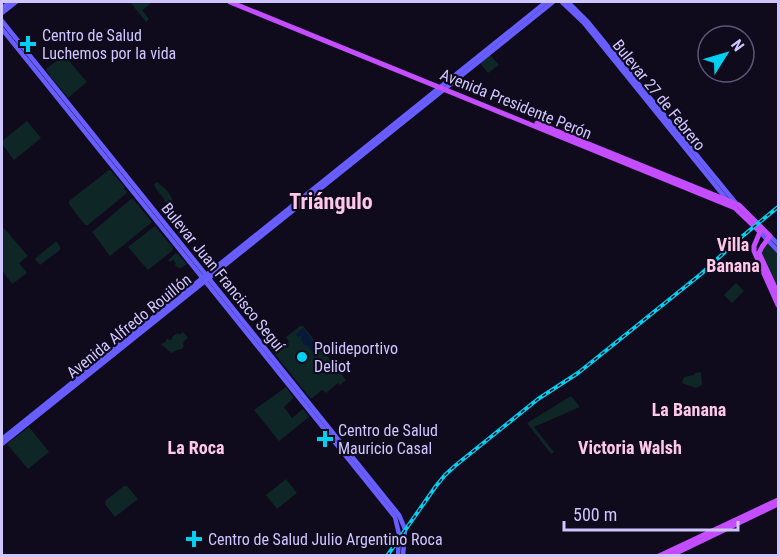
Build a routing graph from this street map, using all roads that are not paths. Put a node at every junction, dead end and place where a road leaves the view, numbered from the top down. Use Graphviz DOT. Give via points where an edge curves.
graph roads {
  1 [pos="10,2"];
  2 [pos="16,2"];
  3 [pos="230,2"];
  4 [pos="238,2"];
  5 [pos="546,2"];
  6 [pos="553,2"];
  7 [pos="562,2"];
  8 [pos="568,2"];
  9 [pos="2,11"];
  10 [pos="2,21"];
  11 [pos="2,29"];
  12 [pos="443,87"];
  13 [pos="716,184"];
  14 [pos="704,193"];
  15 [pos="728,201"];
  16 [pos="735,206"];
  17 [pos="760,232"];
  18 [pos="769,238"];
  19 [pos="778,244"];
  20 [pos="778,251"];
  21 [pos="206,278"];
  22 [pos="778,294"];
  23 [pos="778,305"];
  24 [pos="2,440"];
  25 [pos="2,444"];
  26 [pos="778,502"];
  27 [pos="398,555"];
  28 [pos="403,555"];
  29 [pos="659,555"];
  30 [pos="670,555"];
  1 -- 9 [label="main road"];
  2 -- 9 [label="main road"];
  3 -- 12 [label="main road, Avenida Presidente Perón"];
  4 -- 12 [label="main road, Avenida Presidente Perón"];
  5 -- 12 [label="main road, Avenida Alfredo Rouillón"];
  6 -- 12 [label="main road, Avenida Alfredo Rouillón"];
  7 -- 13 [label="main road, Bulevar 27 de Febrero" via="584,23"];
  8 -- 13 [label="main road, Bulevar 27 de Febrero"];
  10 -- 21 [label="main road, Bulevar Juan Francisco Seguí"];
  11 -- 21 [label="main road, Bulevar Juan Francisco Seguí"];
  12 -- 14 [label="main road, Avenida Presidente Perón"];
  12 -- 21 [label="main road, Avenida Alfredo Rouillón"];
  13 -- 14 [label="main road"];
  13 -- 15 [label="main road, Bulevar 27 de Febrero"];
  13 -- 16 [label="main road, Bulevar 27 de Febrero"];
  14 -- 15 [label="main road, Avenida Presidente Perón"];
  14 -- 16 [label="main road, Avenida Presidente Perón"];
  15 -- 16 [label="main road, Avenida Presidente Perón"];
  16 -- 17 [label="main road, Avenida Presidente Perón"];
  16 -- 18 [label="main road, Avenida Presidente Perón"];
  17 -- 18 [label="main road, Avenida Presidente Perón"];
  17 -- 23 [label="main road" via="754,251"];
  18 -- 19 [label="main road, Avenida Presidente Perón"];
  18 -- 20 [label="main road, Avenida Presidente Perón"];
  18 -- 22 [label="main road" via="759,253"];
  21 -- 24 [label="main road, Avenida Alfredo Rouillón"];
  21 -- 25 [label="main road, Avenida Alfredo Rouillón"];
  21 -- 27 [label="main road, Bulevar Juan Francisco Seguí" via="395,517"];
  21 -- 28 [label="main road, Bulevar Juan Francisco Seguí" via="399,515 405,529"];
  26 -- 29 [label="main road"];
  26 -- 30 [label="main road"];
}
